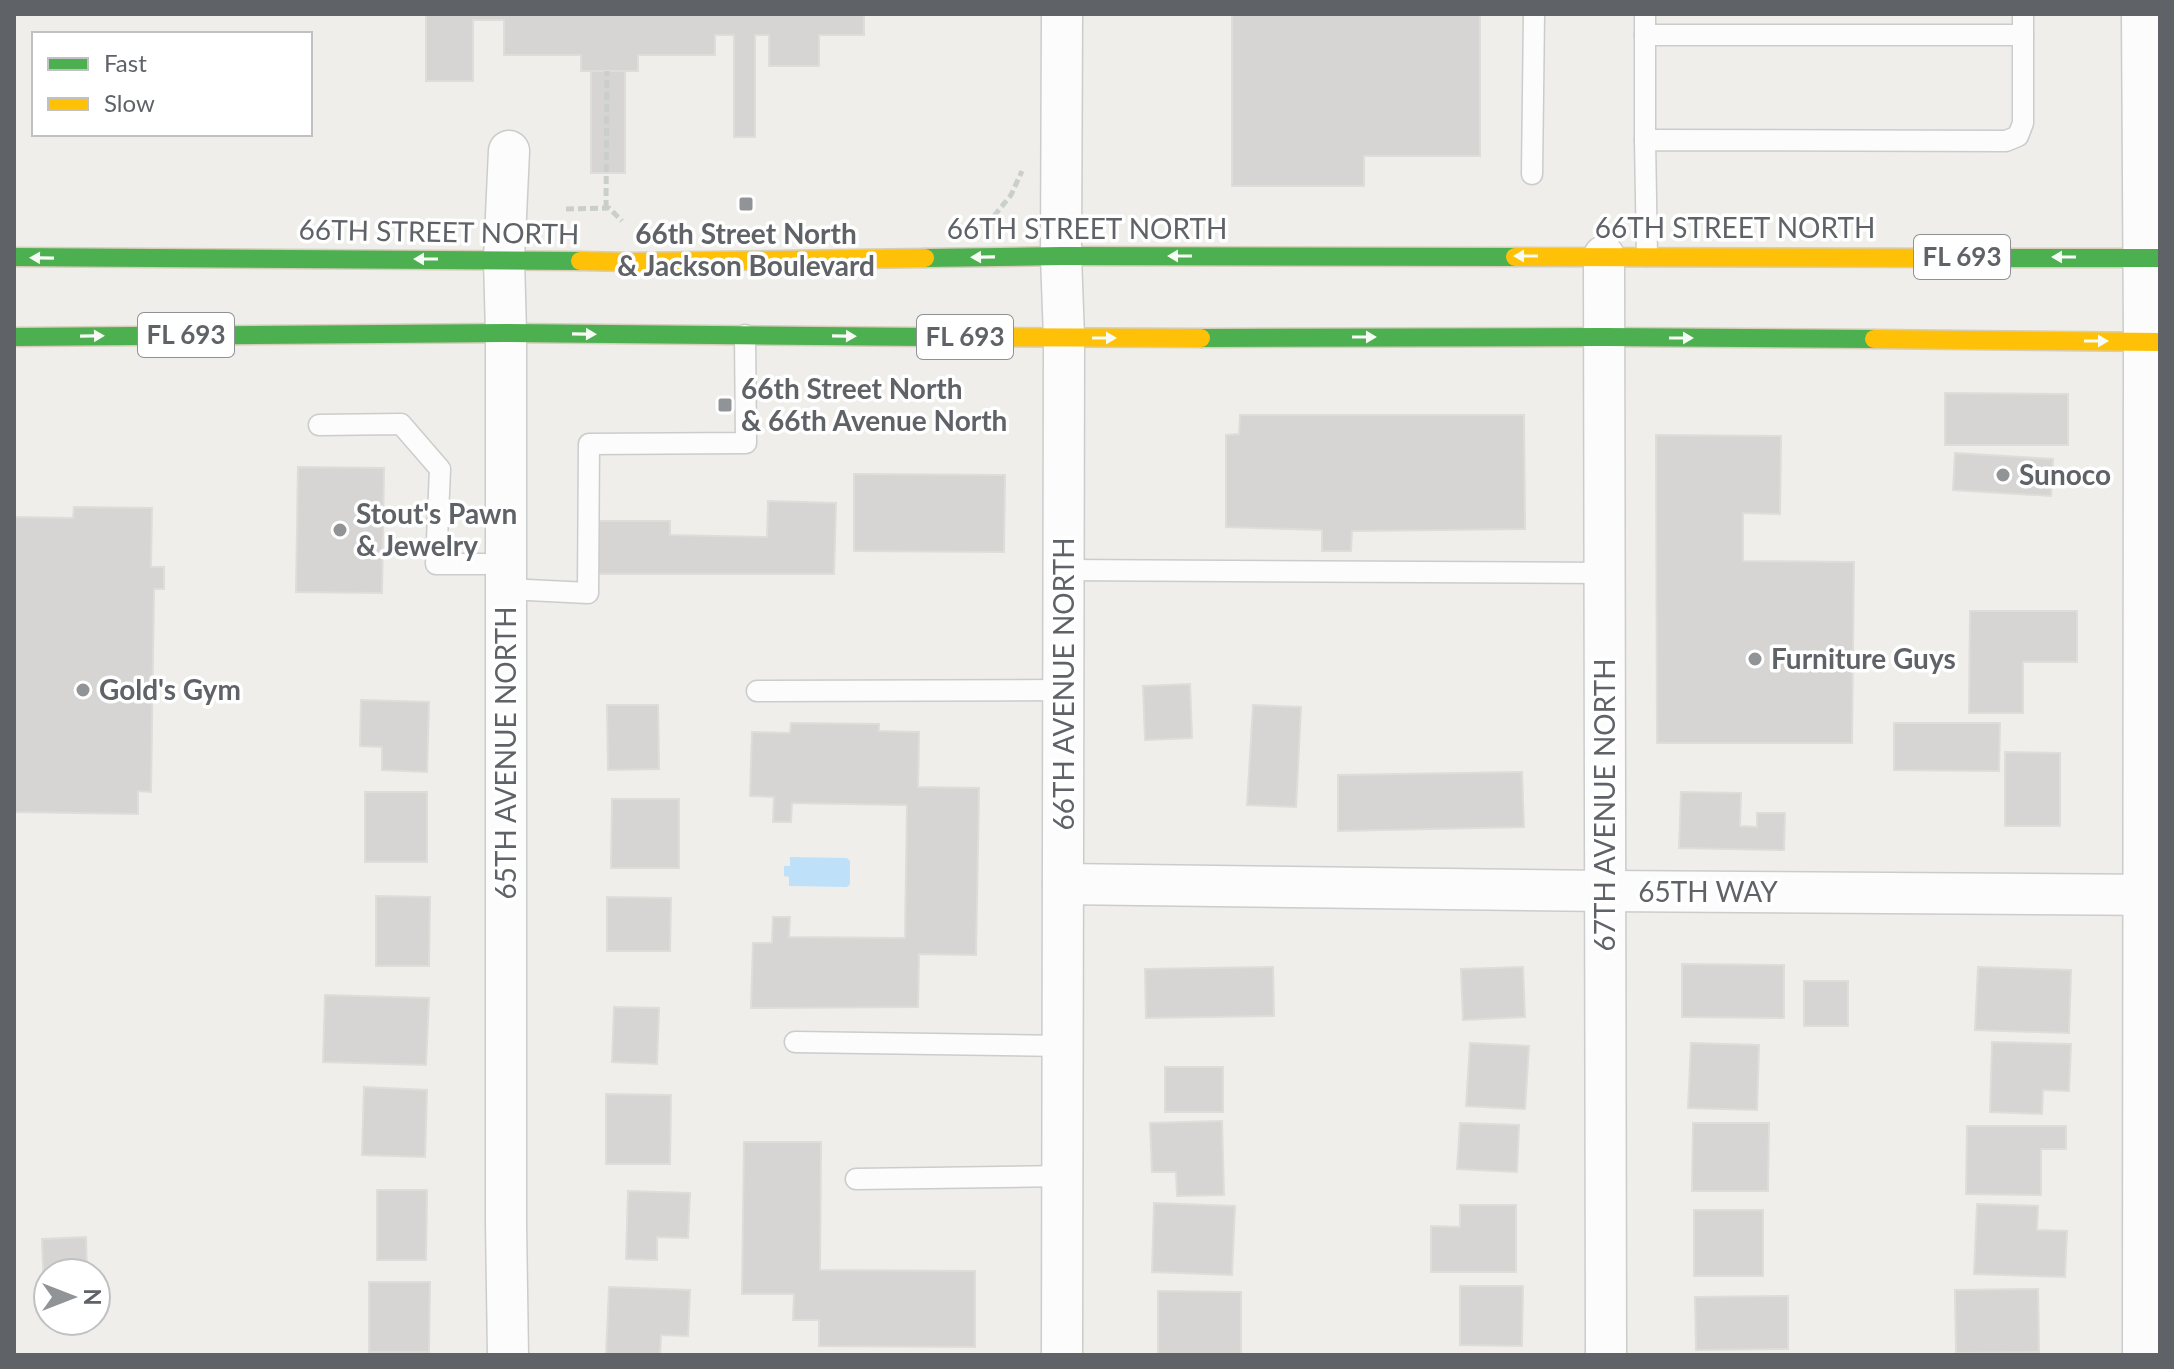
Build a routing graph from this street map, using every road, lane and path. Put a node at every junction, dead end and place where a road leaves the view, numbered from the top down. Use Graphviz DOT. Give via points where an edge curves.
graph roads {
  1 [pos="1062,14"];
  2 [pos="1534,14"];
  3 [pos="2142,14"];
  4 [pos="1645,24"];
  5 [pos="2023,24"];
  6 [pos="607,71"];
  7 [pos="1645,140"];
  8 [pos="509,151"];
  9 [pos="1532,174"];
  10 [pos="606,208"];
  11 [pos="1061,256"];
  12 [pos="1604,256"];
  13 [pos="1647,256"];
  14 [pos="14,257"];
  15 [pos="2151,258"];
  16 [pos="504,259"];
  17 [pos="506,333"];
  18 [pos="745,335"];
  19 [pos="14,337"];
  20 [pos="1604,337"];
  21 [pos="1064,338"];
  22 [pos="2152,342"];
  23 [pos="319,425"];
  24 [pos="1064,570"];
  25 [pos="1604,573"];
  26 [pos="506,576"];
  27 [pos="1063,690"];
  28 [pos="757,691"];
  29 [pos="1063,884"];
  30 [pos="1605,891"];
  31 [pos="2152,895"];
  32 [pos="795,1042"];
  33 [pos="1063,1046"];
  34 [pos="1063,1176"];
  35 [pos="856,1179"];
  36 [pos="508,1355"];
  37 [pos="1062,1355"];
  38 [pos="1606,1355"];
  39 [pos="2143,1355"];
  1 -- 11 [label="street, 66TH AVENUE NORTH"];
  2 -- 9 [label="lane"];
  3 -- 15 [label="street"];
  4 -- 5 [label="lane"];
  4 -- 7 [label="lane"];
  5 -- 7 [label="lane" via="2023,123 2018,136 2006,141"];
  6 -- 10 [label="path"];
  7 -- 13 [label="lane"];
  8 -- 16 [label="street, 65TH AVENUE NORTH"];
  12 -- 11 [label="main road, 66TH STREET NORTH / FL 693, one-way"];
  11 -- 16 [label="main road, 66TH STREET NORTH / FL 693, one-way"];
  11 -- 21 [label="street, 66TH AVENUE NORTH"];
  12 -- 13 [label="main road, 66TH STREET NORTH / FL 693"];
  12 -- 20 [label="street, 67TH AVENUE NORTH"];
  15 -- 13 [label="main road, 66TH STREET NORTH / FL 693, one-way"];
  16 -- 14 [label="main road, 66TH STREET NORTH / FL 693, one-way"];
  15 -- 22 [label="street"];
  16 -- 17 [label="street, 65TH AVENUE NORTH"];
  17 -- 18 [label="main road, FL 693, one-way"];
  19 -- 17 [label="main road, FL 693, one-way"];
  17 -- 26 [label="street, 65TH AVENUE NORTH"];
  18 -- 21 [label="main road, FL 693, one-way"];
  18 -- 26 [label="lane" via="746,443 589,444 588,593"];
  21 -- 20 [label="main road, FL 693, one-way"];
  20 -- 22 [label="main road, FL 693, one-way"];
  20 -- 25 [label="street, 67TH AVENUE NORTH"];
  21 -- 24 [label="street, 66TH AVENUE NORTH"];
  22 -- 31 [label="street"];
  23 -- 26 [label="lane" via="401,424 440,469 436,564"];
  24 -- 25 [label="lane"];
  24 -- 27 [label="street, 66TH AVENUE NORTH"];
  25 -- 30 [label="street, 67TH AVENUE NORTH"];
  26 -- 36 [label="street, 65TH AVENUE NORTH"];
  27 -- 28 [label="lane"];
  27 -- 29 [label="street, 66TH AVENUE NORTH"];
  29 -- 30 [label="street, 65TH WAY"];
  29 -- 33 [label="street, 66TH AVENUE NORTH"];
  30 -- 31 [label="street, 65TH WAY"];
  30 -- 38 [label="street, 67TH AVENUE NORTH"];
  31 -- 39 [label="street"];
  32 -- 33 [label="lane"];
  33 -- 34 [label="street, 66TH AVENUE NORTH"];
  34 -- 35 [label="lane"];
  34 -- 37 [label="street, 66TH AVENUE NORTH"];
}
